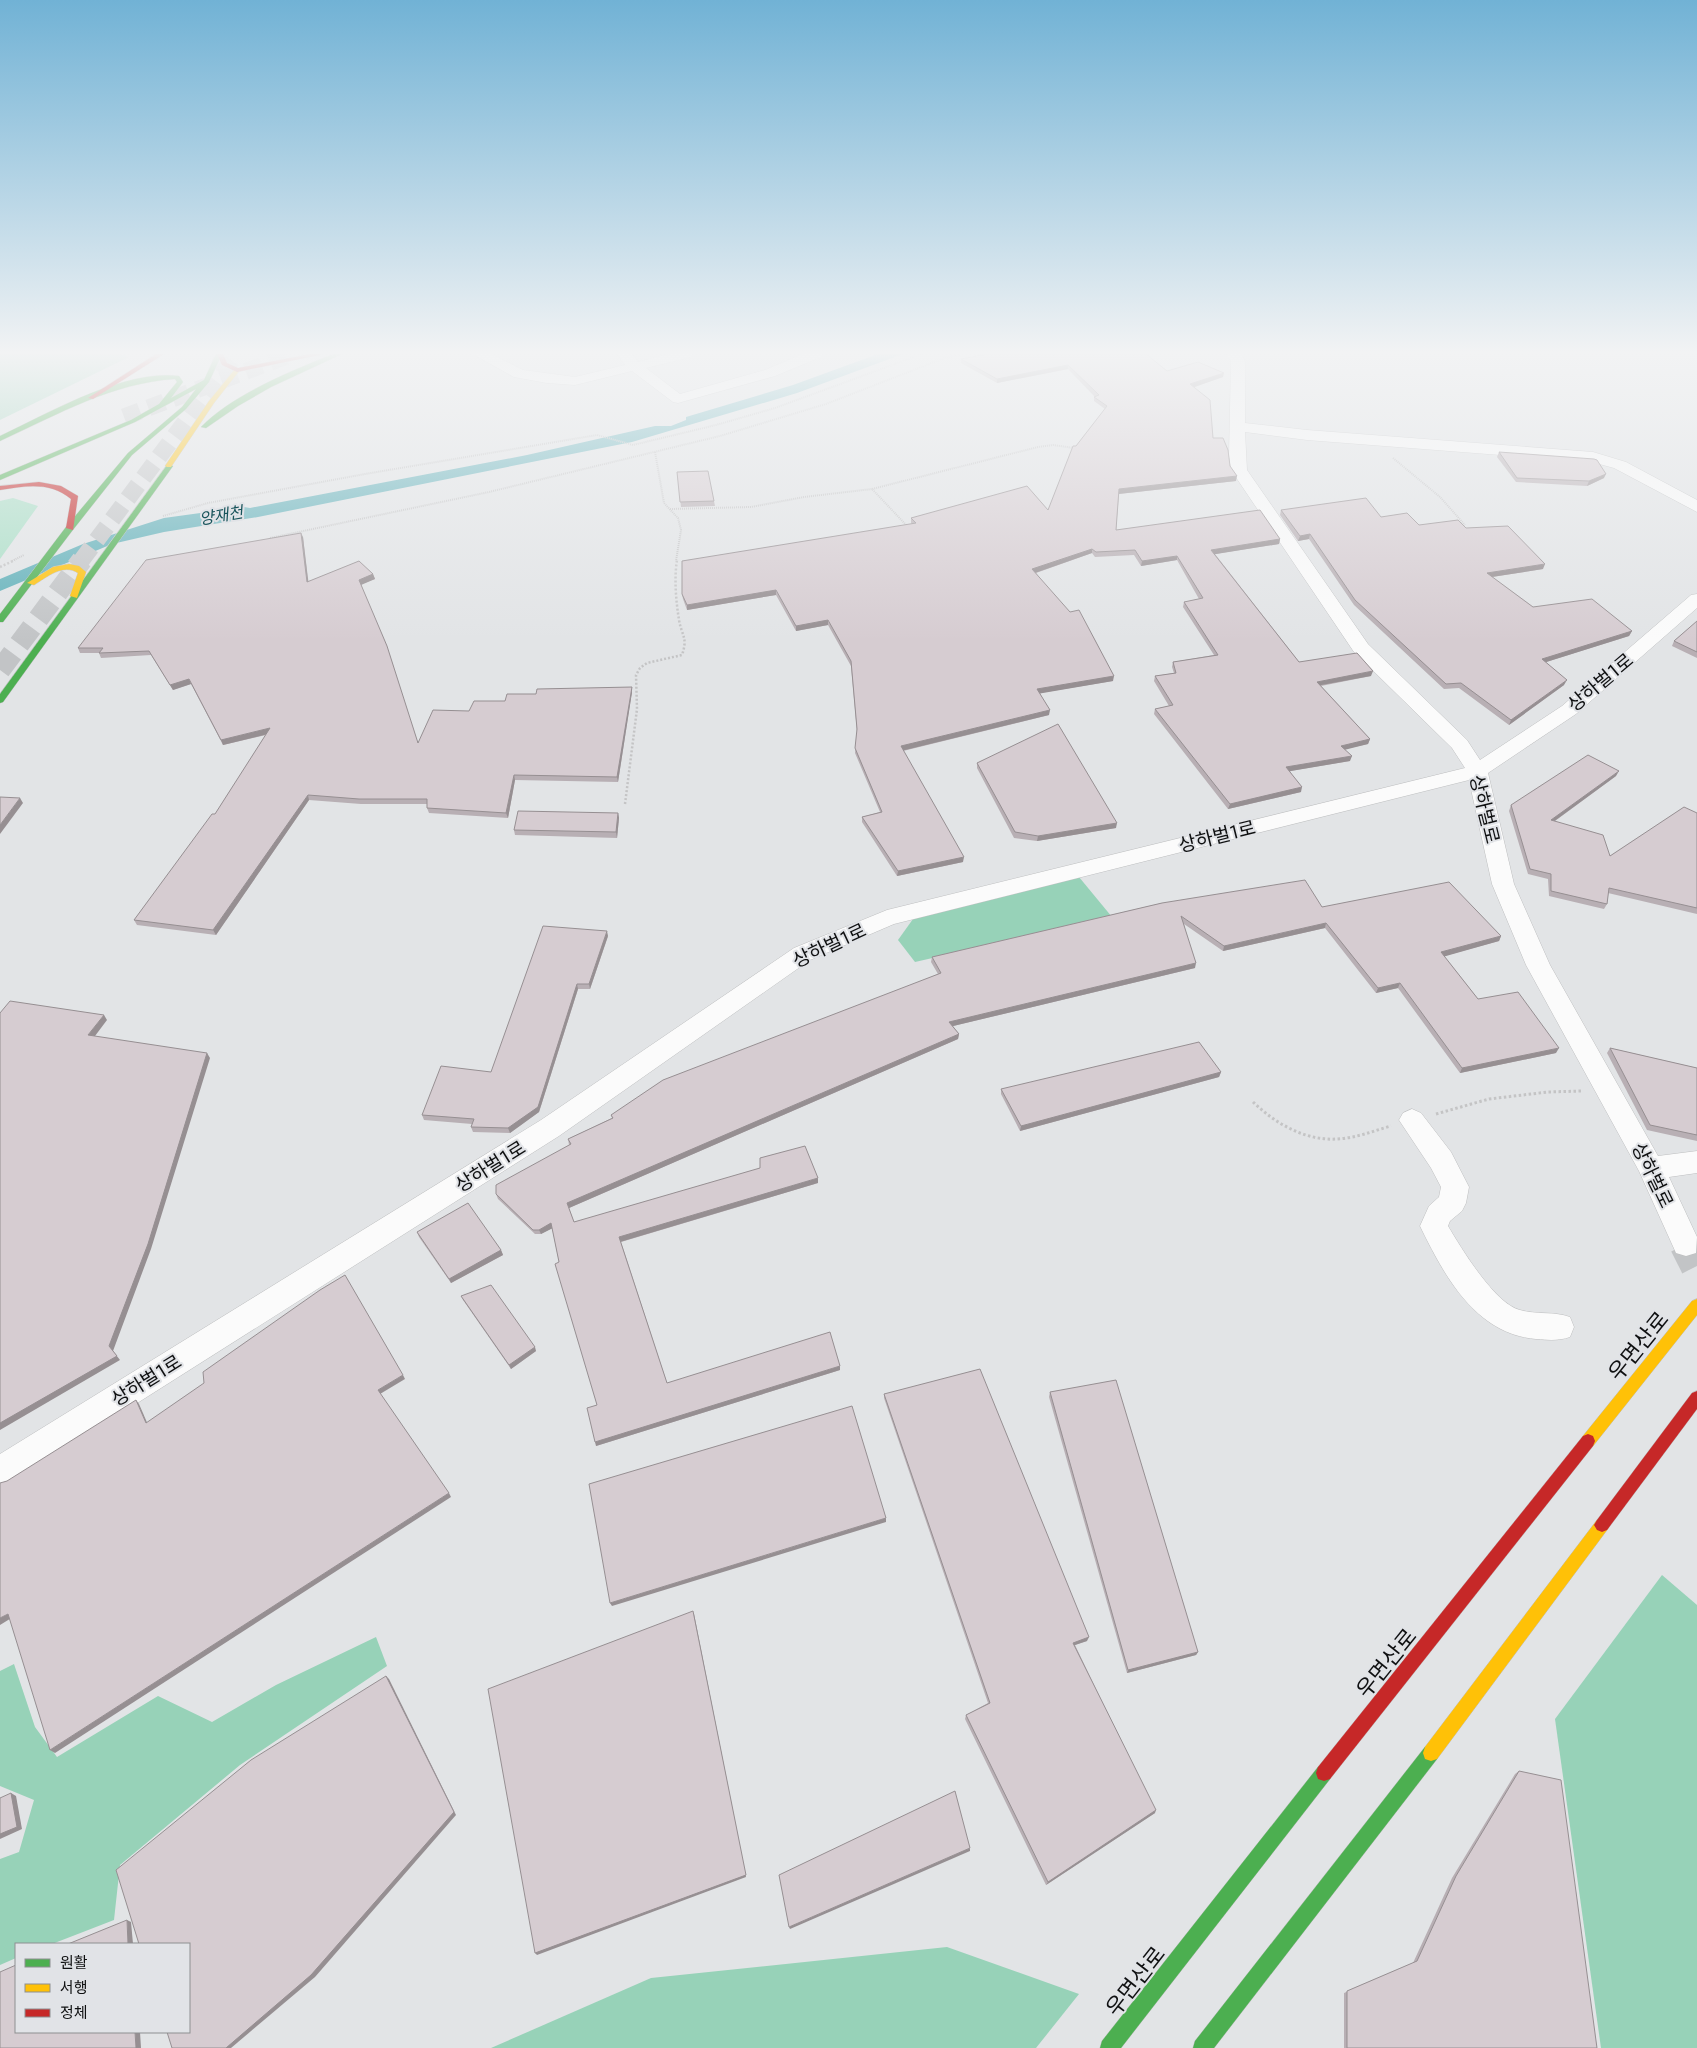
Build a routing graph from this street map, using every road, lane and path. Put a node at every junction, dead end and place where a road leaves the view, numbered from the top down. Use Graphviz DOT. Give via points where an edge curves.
graph roads {
  1 [pos="45,450"];
  2 [pos="67,450"];
  3 [pos="135,450"];
  4 [pos="181,450"];
  5 [pos="514,450"];
  6 [pos="665,450"];
  7 [pos="1028,450"];
  8 [pos="1236,450"];
  9 [pos="1382,450"];
  10 [pos="1496,450"];
  11 [pos="655,452"];
  12 [pos="0,468"];
  13 [pos="0,478"];
  14 [pos="0,488"];
  15 [pos="872,489"];
  16 [pos="1697,507"];
  17 [pos="670,509"];
  18 [pos="163,516"];
  19 [pos="1466,525"];
  20 [pos="910,528"];
  21 [pos="70,529"];
  22 [pos="261,540"];
  23 [pos="24,588"];
  24 [pos="74,598"];
  25 [pos="1697,599"];
  26 [pos="0,620"];
  27 [pos="0,700"];
  28 [pos="1478,771"];
  29 [pos="625,804"];
  30 [pos="1412,1120"];
  31 [pos="1697,1162"];
  32 [pos="1651,1168"];
  33 [pos="1686,1244"];
  34 [pos="1697,1305"];
  35 [pos="1559,1327"];
  36 [pos="1697,1398"];
  37 [pos="0,1472"];
  38 [pos="1109,2048"];
  39 [pos="1202,2048"];
  1 -- 12 [label="main road"];
  2 -- 13 [label="main road"];
  3 -- 21 [label="main road"];
  4 -- 24 [label="main road"];
  5 -- 18 [label="path" via="208,503"];
  6 -- 11 [label="path"];
  7 -- 15 [label="path"];
  8 -- 28 [label="street, 상하벌로" via="1239,470 1362,648 1460,744"];
  9 -- 19 [label="path" via="1440,498"];
  10 -- 16 [label="street" via="1593,457 1620,465"];
  11 -- 17 [label="path" via="664,503"];
  11 -- 22 [label="path" via="489,492"];
  14 -- 21 [label="main road" via="41,484 68,490 75,498"];
  15 -- 17 [label="path" via="751,507"];
  15 -- 20 [label="path"];
  17 -- 29 [label="path" via="678,518 681,530 675,571 679,621 686,643 682,655 647,663 636,675 638,709"];
  21 -- 23 [label="main road"];
  23 -- 24 [label="main road" via="51,571 73,567 82,572"];
  23 -- 26 [label="main road"];
  24 -- 27 [label="main road"];
  25 -- 28 [label="street, 상하벌1로" via="1569,710"];
  28 -- 32 [label="street, 상하벌로" via="1503,884 1538,965"];
  28 -- 37 [label="street, 상하벌1로" via="887,918 802,954 550,1128"];
  30 -- 35 [label="street" via="1441,1160 1455,1187 1452,1203 1439,1214 1434,1226 1444,1248 1488,1305 1503,1318 1528,1325"];
  31 -- 32 [label="street"];
  32 -- 33 [label="street, 상하벌로"];
  34 -- 38 [label="main road, 우면산로" via="1286,1820"];
  36 -- 39 [label="main road" via="1476,1694"];
}
